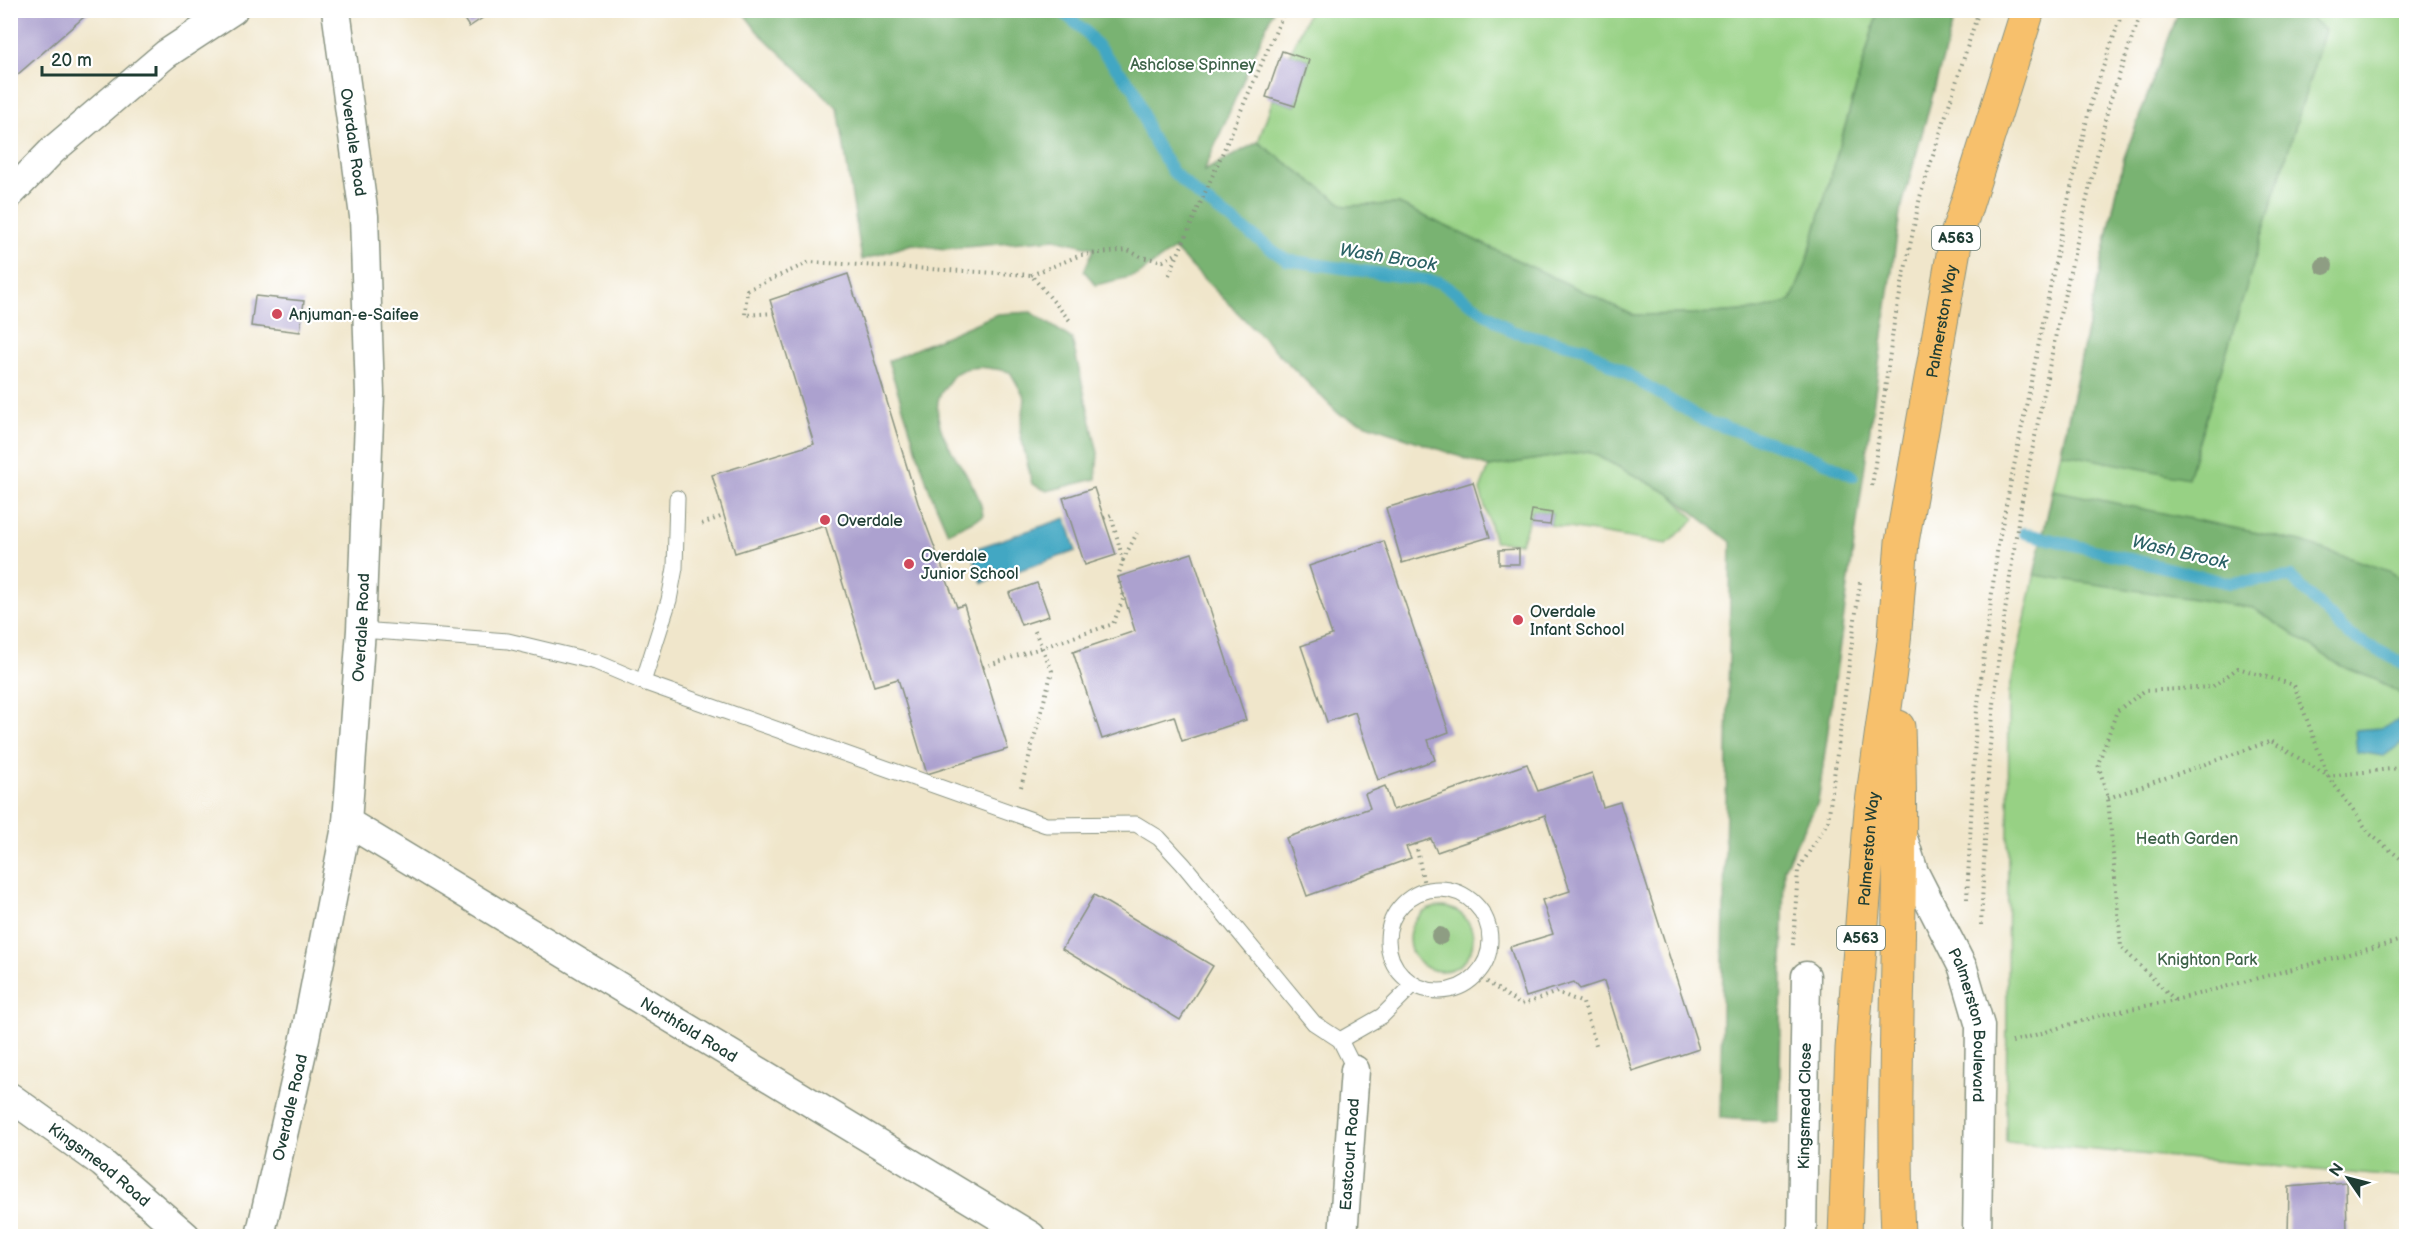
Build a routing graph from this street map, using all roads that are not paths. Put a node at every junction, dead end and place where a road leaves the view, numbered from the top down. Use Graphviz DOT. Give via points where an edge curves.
graph roads {
  1 [pos="233,10"];
  2 [pos="336,10"];
  3 [pos="2028,10"];
  4 [pos="10,194"];
  5 [pos="676,498"];
  6 [pos="361,630"];
  7 [pos="1894,642"];
  8 [pos="643,682"];
  9 [pos="347,822"];
  10 [pos="1899,827"];
  11 [pos="1806,976"];
  12 [pos="1413,985"];
  13 [pos="1341,1040"];
  14 [pos="1356,1070"];
  15 [pos="10,1097"];
  16 [pos="186,1236"];
  17 [pos="260,1236"];
  18 [pos="1031,1236"];
  19 [pos="1343,1236"];
  20 [pos="1802,1236"];
  21 [pos="1845,1236"];
  22 [pos="1898,1236"];
  23 [pos="1977,1236"];
  1 -- 4 [label="street" via="166,54 53,150"];
  2 -- 6 [label="street, Overdale Road" via="364,216 370,394"];
  3 -- 7 [label="highway, Palmerston Way / A563" via="1956,238 1905,525"];
  5 -- 8 [label="lane" via="675,568"];
  6 -- 8 [label="lane" via="508,641 596,662"];
  6 -- 9 [label="street, Overdale Road"];
  7 -- 10 [label="highway, Palmerston Way / A563"];
  7 -- 21 [label="highway, Palmerston Way / A563" via="1871,810 1852,1049"];
  8 -- 13 [label="lane" via="1046,825 1136,824 1159,838 1314,1023"];
  9 -- 17 [label="street, Overdale Road"];
  9 -- 18 [label="street, Northfold Road"];
  10 -- 22 [label="highway, Palmerston Way / A563" via="1895,1168"];
  10 -- 23 [label="street, Palmerston Boulevard" via="1914,872 1963,969 1980,1026"];
  11 -- 20 [label="street, Kingsmead Close"];
  12 -- 12 [label="lane" via="1429,991 1447,991 1463,986 1477,975 1486,961 1490,929 1472,900 1442,888 1425,890 1397,909 1390,925 1391,959"];
  12 -- 13 [label="lane" via="1382,1016"];
  13 -- 14 [label="lane"];
  14 -- 19 [label="street, Eastcourt Road"];
  15 -- 16 [label="street, Kingsmead Road" via="102,1163"];
}
